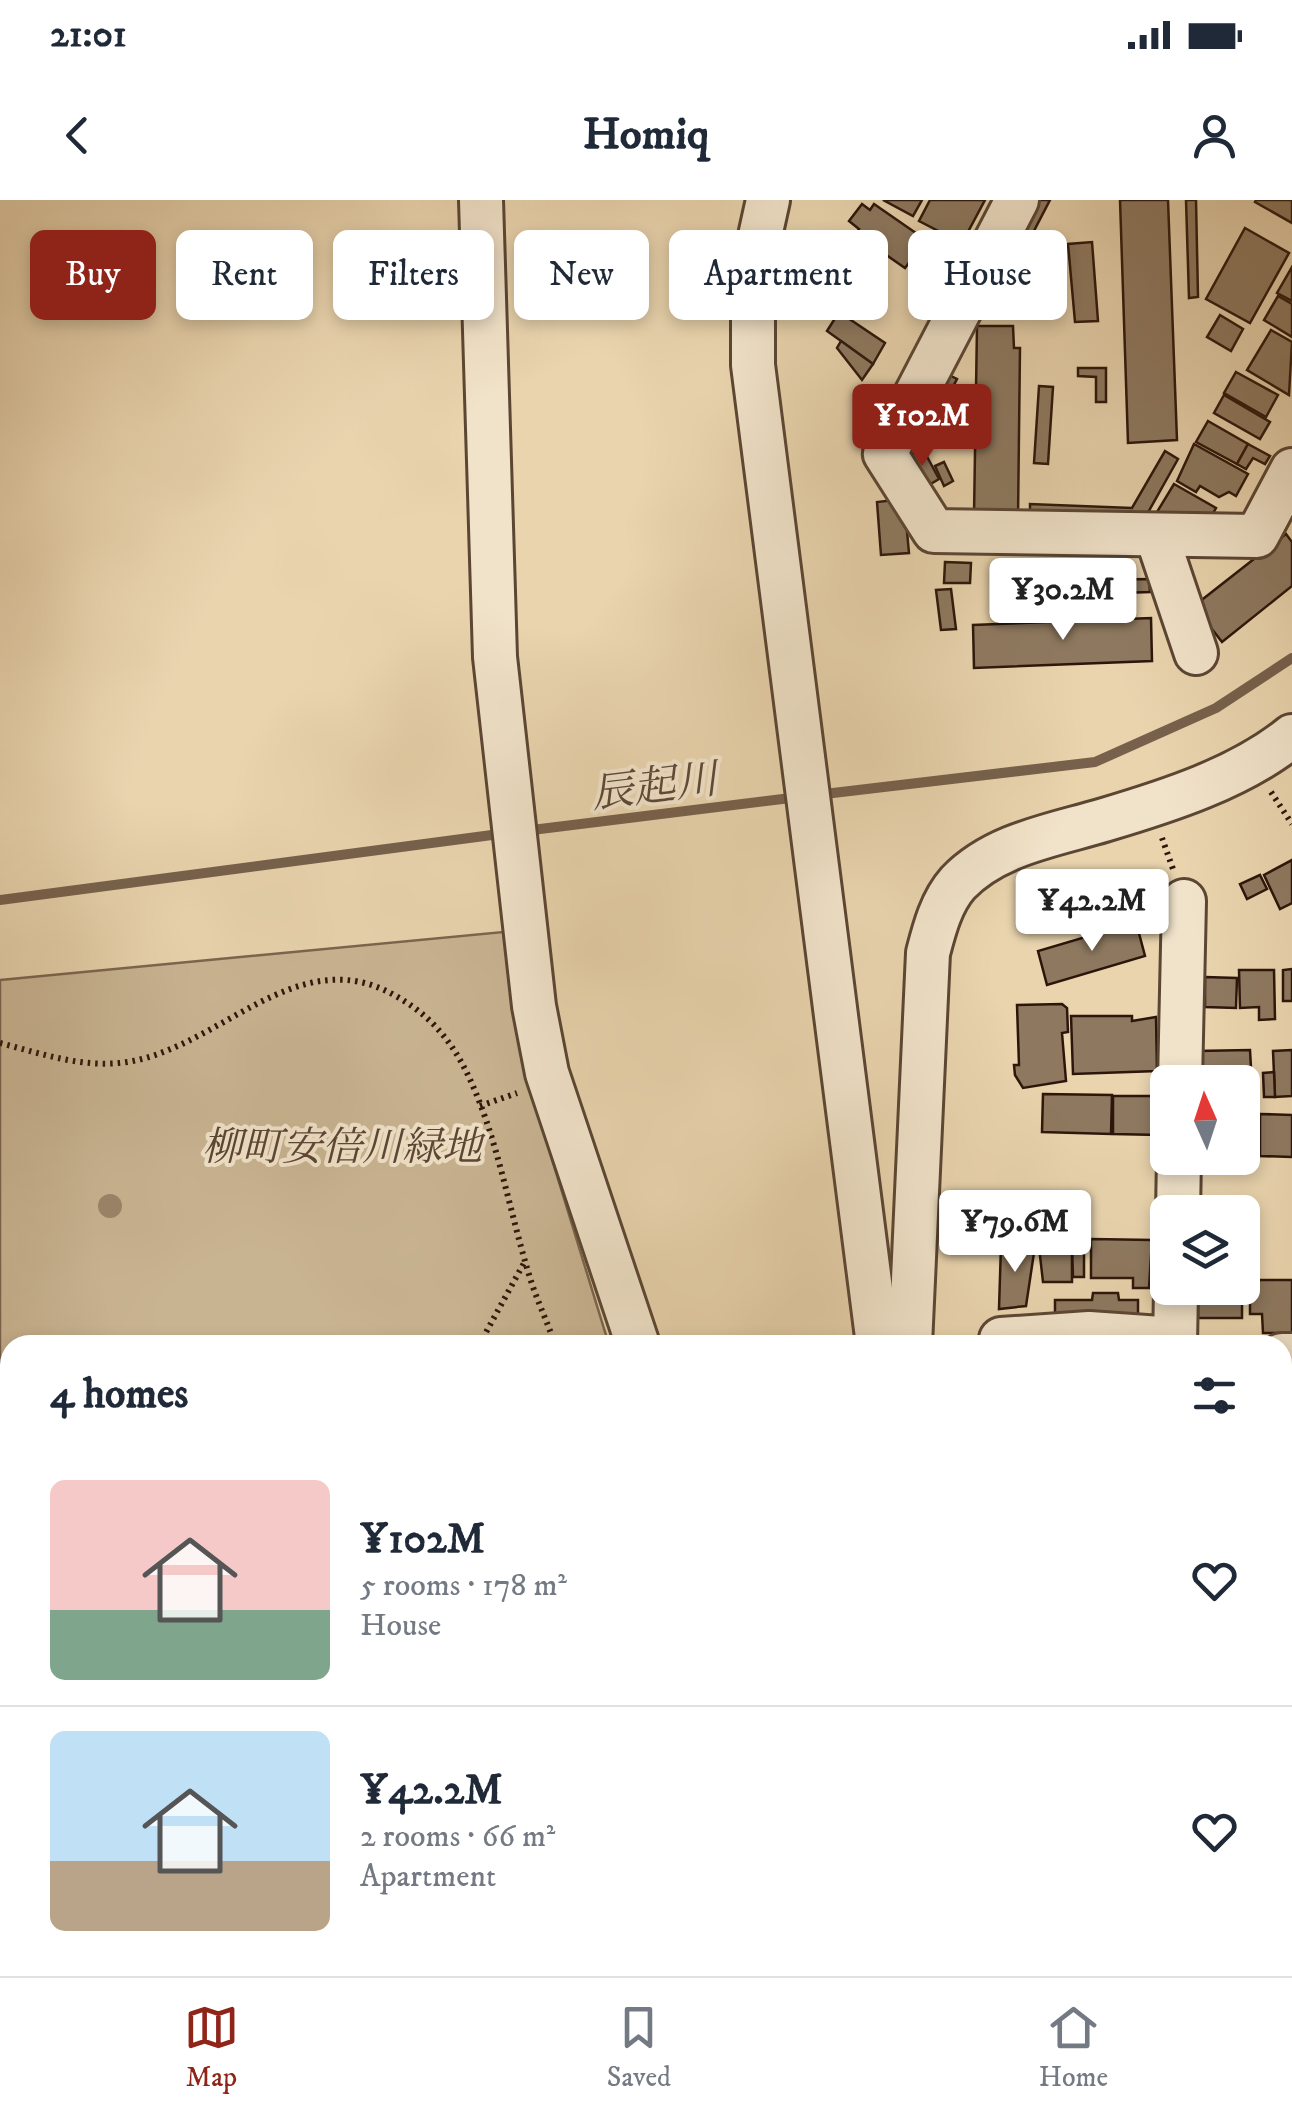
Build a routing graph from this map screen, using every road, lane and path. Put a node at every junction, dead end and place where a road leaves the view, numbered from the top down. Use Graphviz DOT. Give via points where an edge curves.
graph roads {
  1 [pos="481,200"];
  2 [pos="768,200"];
  3 [pos="1017,200"];
  4 [pos="1292,470"];
  5 [pos="1157,538"];
  6 [pos="1196,653"];
  7 [pos="1292,736"];
  8 [pos="1150,804"];
  9 [pos="1184,901"];
  10 [pos="0,1042"];
  11 [pos="1180,1065"];
  12 [pos="525,1260"];
  13 [pos="1176,1305"];
  14 [pos="484,1335"];
  15 [pos="552,1335"];
  16 [pos="635,1335"];
  17 [pos="877,1335"];
  18 [pos="910,1335"];
  19 [pos="1071,1335"];
  20 [pos="1100,1335"];
  21 [pos="1175,1335"];
  1 -- 16 [label="street" via="495,656 521,902 547,1073"];
  2 -- 17 [label="street" via="753,268 750,324"];
  3 -- 5 [label="street" via="885,454 934,531"];
  4 -- 5 [label="street" via="1257,536"];
  5 -- 6 [label="street"];
  7 -- 8 [label="street" via="1262,760"];
  8 -- 9 [label="path"];
  8 -- 18 [label="street" via="987,859 956,885 937,919 926,972"];
  9 -- 11 [label="street"];
  10 -- 12 [label="path" via="82,1062 121,1063 296,986 331,976 372,982 446,1034 482,1112"];
  12 -- 14 [label="path"];
  12 -- 15 [label="path"];
  13 -- 21 [label="street"];
  19 -- 20 [label="street"];
}
